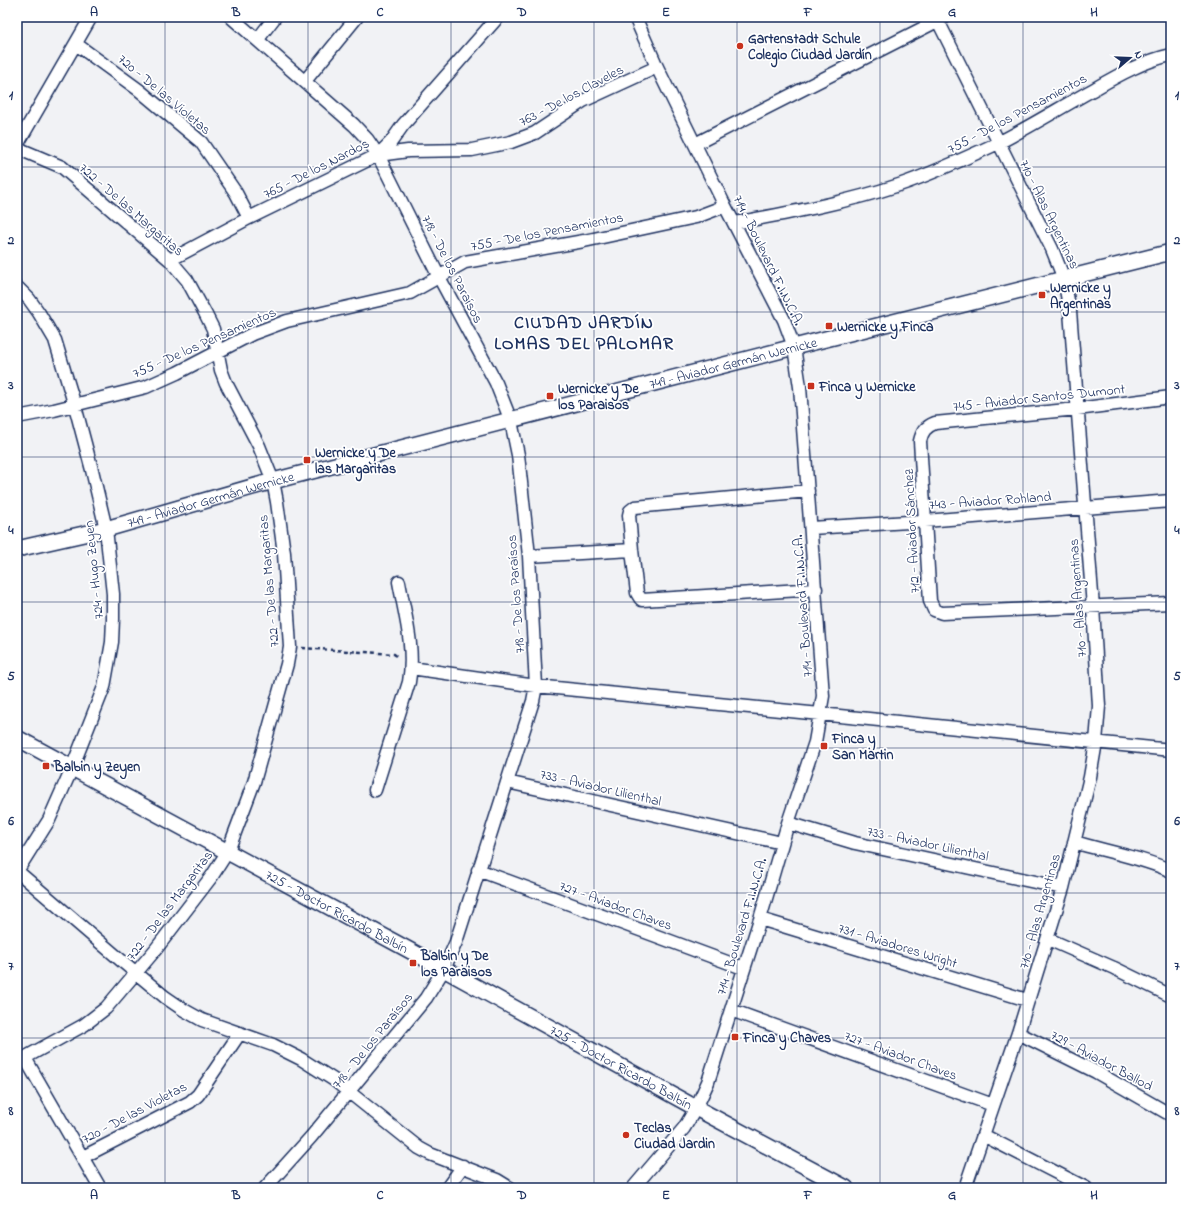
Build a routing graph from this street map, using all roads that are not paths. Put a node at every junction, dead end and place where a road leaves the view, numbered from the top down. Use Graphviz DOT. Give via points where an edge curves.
graph roads {
  1 [pos="91,17"];
  2 [pos="231,17"];
  3 [pos="275,17"];
  4 [pos="357,17"];
  5 [pos="498,17"];
  6 [pos="634,17"];
  7 [pos="940,18"];
  8 [pos="258,39"];
  9 [pos="76,44"];
  10 [pos="1171,55"];
  11 [pos="657,67"];
  12 [pos="305,81"];
  13 [pos="998,143"];
  14 [pos="695,144"];
  15 [pos="17,145"];
  16 [pos="17,148"];
  17 [pos="378,155"];
  18 [pos="725,206"];
  19 [pos="249,218"];
  20 [pos="734,223"];
  21 [pos="1171,252"];
  22 [pos="170,260"];
  23 [pos="439,277"];
  24 [pos="1064,279"];
  25 [pos="17,287"];
  26 [pos="794,347"];
  27 [pos="217,352"];
  28 [pos="1171,397"];
  29 [pos="75,406"];
  30 [pos="1077,409"];
  31 [pos="17,417"];
  32 [pos="511,420"];
  33 [pos="920,442"];
  34 [pos="272,481"];
  35 [pos="808,491"];
  36 [pos="1171,501"];
  37 [pos="1086,508"];
  38 [pos="925,521"];
  39 [pos="811,528"];
  40 [pos="106,529"];
  41 [pos="17,549"];
  42 [pos="632,550"];
  43 [pos="529,556"];
  44 [pos="399,582"];
  45 [pos="816,589"];
  46 [pos="1171,603"];
  47 [pos="1093,607"];
  48 [pos="411,668"];
  49 [pos="536,686"];
  50 [pos="820,714"];
  51 [pos="17,738"];
  52 [pos="1096,742"];
  53 [pos="1171,750"];
  54 [pos="72,768"];
  55 [pos="507,782"];
  56 [pos="375,790"];
  57 [pos="788,823"];
  58 [pos="1074,842"];
  59 [pos="782,843"];
  60 [pos="228,851"];
  61 [pos="478,870"];
  62 [pos="17,871"];
  63 [pos="1171,871"];
  64 [pos="1063,888"];
  65 [pos="760,919"];
  66 [pos="1048,939"];
  67 [pos="743,968"];
  68 [pos="444,969"];
  69 [pos="136,973"];
  70 [pos="1171,996"];
  71 [pos="1027,1000"];
  72 [pos="731,1010"];
  73 [pos="1018,1032"];
  74 [pos="240,1033"];
  75 [pos="21,1060"];
  76 [pos="348,1092"];
  77 [pos="993,1105"];
  78 [pos="696,1108"];
  79 [pos="1171,1115"];
  80 [pos="983,1134"];
  81 [pos="83,1157"];
  82 [pos="463,1166"];
  83 [pos="100,1188"];
  84 [pos="265,1188"];
  85 [pos="447,1188"];
  86 [pos="510,1188"];
  87 [pos="633,1188"];
  88 [pos="846,1188"];
  89 [pos="965,1188"];
  90 [pos="1086,1188"];
  1 -- 9 [label="street"];
  2 -- 8 [label="street, 718 - De los Paraísos"];
  3 -- 8 [label="street"];
  4 -- 12 [label="street"];
  5 -- 17 [label="street, 765 - De los Nardos"];
  6 -- 11 [label="street, 714 - Boulevard F.I.N.C.A."];
  7 -- 13 [label="street, 710 - Alas Argentinas"];
  7 -- 14 [label="street"];
  8 -- 12 [label="street, 718 - De los Paraísos"];
  9 -- 15 [label="street"];
  9 -- 19 [label="street, 720 - De las Violetas" via="139,90 201,142 236,193"];
  10 -- 13 [label="street, 755 - De los Pensamientos" via="1118,76"];
  11 -- 14 [label="street, 714 - Boulevard F.I.N.C.A."];
  11 -- 17 [label="street, 763 - De los Claveles" via="584,102 535,133 510,142 472,150 408,151"];
  12 -- 17 [label="street, 718 - De los Paraísos" via="354,125"];
  13 -- 20 [label="street, 755 - De los Pensamientos" via="931,174 879,191 845,201"];
  13 -- 24 [label="street, 710 - Alas Argentinas" via="1055,254"];
  14 -- 18 [label="street, 714 - Boulevard F.I.N.C.A."];
  16 -- 22 [label="street, 722 - De las Margaritas" via="62,167"];
  17 -- 19 [label="street, 765 - De los Nardos"];
  17 -- 23 [label="street, 718 - De los Paraísos"];
  18 -- 20 [label="street, 714 - Boulevard F.I.N.C.A."];
  18 -- 23 [label="street, 755 - De los Pensamientos" via="696,217 584,241 477,259 465,262"];
  19 -- 22 [label="street, 765 - De los Nardos"];
  20 -- 26 [label="street, 714 - Boulevard F.I.N.C.A." via="784,320"];
  21 -- 24 [label="street, 749 - Aviador Germán Wernicke"];
  22 -- 27 [label="street, 722 - De las Margaritas" via="187,280 205,313 213,329"];
  23 -- 27 [label="street, 755 - De los Pensamientos" via="410,293 287,321 252,334"];
  23 -- 32 [label="street, 718 - De los Paraísos" via="496,383"];
  24 -- 26 [label="street, 749 - Aviador Germán Wernicke"];
  24 -- 30 [label="street, 710 - Alas Argentinas" via="1070,311"];
  25 -- 29 [label="street, 724 - Hugo Zeyen" via="29,299 55,340"];
  26 -- 32 [label="street, 749 - Aviador Germán Wernicke"];
  26 -- 35 [label="street, 714 - Boulevard F.I.N.C.A." via="800,387"];
  27 -- 29 [label="street, 755 - De los Pensamientos" via="146,387"];
  27 -- 34 [label="street, 722 - De las Margaritas" via="226,383 259,446"];
  28 -- 30 [label="street, 745 - Aviador Santos Dumont"];
  29 -- 31 [label="street, 755 - De los Pensamientos"];
  29 -- 40 [label="street, 724 - Hugo Zeyen"];
  30 -- 33 [label="street, 745 - Aviador Santos Dumont" via="935,423 924,429"];
  30 -- 37 [label="street, 710 - Alas Argentinas"];
  32 -- 34 [label="street, 749 - Aviador Germán Wernicke"];
  32 -- 43 [label="street, 718 - De los Paraísos" via="518,455"];
  33 -- 38 [label="street, 712 - Aviador Sánchez"];
  34 -- 40 [label="street, 749 - Aviador Germán Wernicke"];
  34 -- 60 [label="street, 722 - De las Margaritas" via="284,553 290,647 288,664 254,782"];
  35 -- 39 [label="street, 714 - Boulevard F.I.N.C.A."];
  35 -- 42 [label="street" via="632,508 629,515"];
  36 -- 37 [label="street, 743 - Aviador Rohland"];
  37 -- 38 [label="street, 743 - Aviador Rohland"];
  37 -- 47 [label="street, 710 - Alas Argentinas"];
  38 -- 39 [label="street, 743 - Aviador Rohland"];
  38 -- 47 [label="street, 712 - Aviador Sánchez" via="930,601 934,610 942,613"];
  39 -- 45 [label="street, 714 - Boulevard F.I.N.C.A."];
  40 -- 41 [label="street, 749 - Aviador Germán Wernicke"];
  40 -- 54 [label="street, 724 - Hugo Zeyen" via="113,594 112,642 104,687"];
  42 -- 43 [label="street"];
  42 -- 45 [label="street" via="637,593 642,600"];
  43 -- 49 [label="street, 718 - De los Paraísos"];
  44 -- 48 [label="street" via="411,652"];
  45 -- 50 [label="street, 714 - Boulevard F.I.N.C.A." via="823,696"];
  46 -- 47 [label="street"];
  47 -- 52 [label="street, 710 - Alas Argentinas" via="1099,706"];
  48 -- 49 [label="street"];
  48 -- 56 [label="street" via="409,682"];
  49 -- 50 [label="street"];
  49 -- 55 [label="street, 718 - De los Paraísos"];
  50 -- 52 [label="street"];
  50 -- 57 [label="street, 714 - Boulevard F.I.N.C.A." via="815,742"];
  51 -- 54 [label="street, 725 - Doctor Ricardo Balbín"];
  52 -- 53 [label="street"];
  52 -- 58 [label="street, 710 - Alas Argentinas"];
  54 -- 60 [label="street, 725 - Doctor Ricardo Balbín"];
  54 -- 62 [label="street, 724 - Hugo Zeyen" via="49,820"];
  55 -- 59 [label="street, 733 - Aviador Lilienthal"];
  55 -- 61 [label="street, 718 - De los Paraísos"];
  57 -- 59 [label="street, 714 - Boulevard F.I.N.C.A."];
  57 -- 64 [label="street, 733 - Aviador Lilienthal" via="855,843"];
  58 -- 63 [label="street"];
  58 -- 64 [label="street, 710 - Alas Argentinas"];
  59 -- 65 [label="street, 714 - Boulevard F.I.N.C.A."];
  60 -- 68 [label="street, 725 - Doctor Ricardo Balbín"];
  60 -- 69 [label="street, 722 - De las Margaritas" via="212,876"];
  61 -- 67 [label="street, 727 - Aviador Chaves"];
  61 -- 68 [label="street, 718 - De los Paraísos" via="456,942"];
  62 -- 69 [label="street"];
  64 -- 66 [label="street, 710 - Alas Argentinas"];
  65 -- 67 [label="street, 714 - Boulevard F.I.N.C.A."];
  65 -- 71 [label="street, 731 - Aviadores Wright"];
  66 -- 70 [label="street"];
  66 -- 71 [label="street, 710 - Alas Argentinas"];
  67 -- 72 [label="street, 714 - Boulevard F.I.N.C.A."];
  68 -- 76 [label="street, 718 - De los Paraísos" via="426,998"];
  68 -- 78 [label="street, 725 - Doctor Ricardo Balbín"];
  69 -- 74 [label="street" via="184,1010 202,1020"];
  69 -- 75 [label="street, 722 - De las Margaritas" via="97,1016"];
  71 -- 73 [label="street, 710 - Alas Argentinas"];
  72 -- 77 [label="street, 727 - Aviador Chaves"];
  72 -- 78 [label="street, 714 - Boulevard F.I.N.C.A." via="708,1082"];
  73 -- 77 [label="street, 710 - Alas Argentinas"];
  73 -- 79 [label="street, 729 - Aviador Ballod" via="1096,1072"];
  74 -- 76 [label="street" via="301,1059"];
  74 -- 81 [label="street, 720 - De las Violetas" via="190,1102"];
  75 -- 81 [label="street"];
  76 -- 82 [label="street" via="419,1148"];
  76 -- 84 [label="street, 718 - De los Paraísos"];
  77 -- 80 [label="street, 710 - Alas Argentinas"];
  78 -- 87 [label="street, 714 - Boulevard F.I.N.C.A." via="684,1128"];
  78 -- 88 [label="street, 725 - Doctor Ricardo Balbín"];
  80 -- 89 [label="street, 710 - Alas Argentinas"];
  80 -- 90 [label="street"];
  81 -- 83 [label="street"];
  82 -- 85 [label="street"];
  82 -- 86 [label="street"];
}
